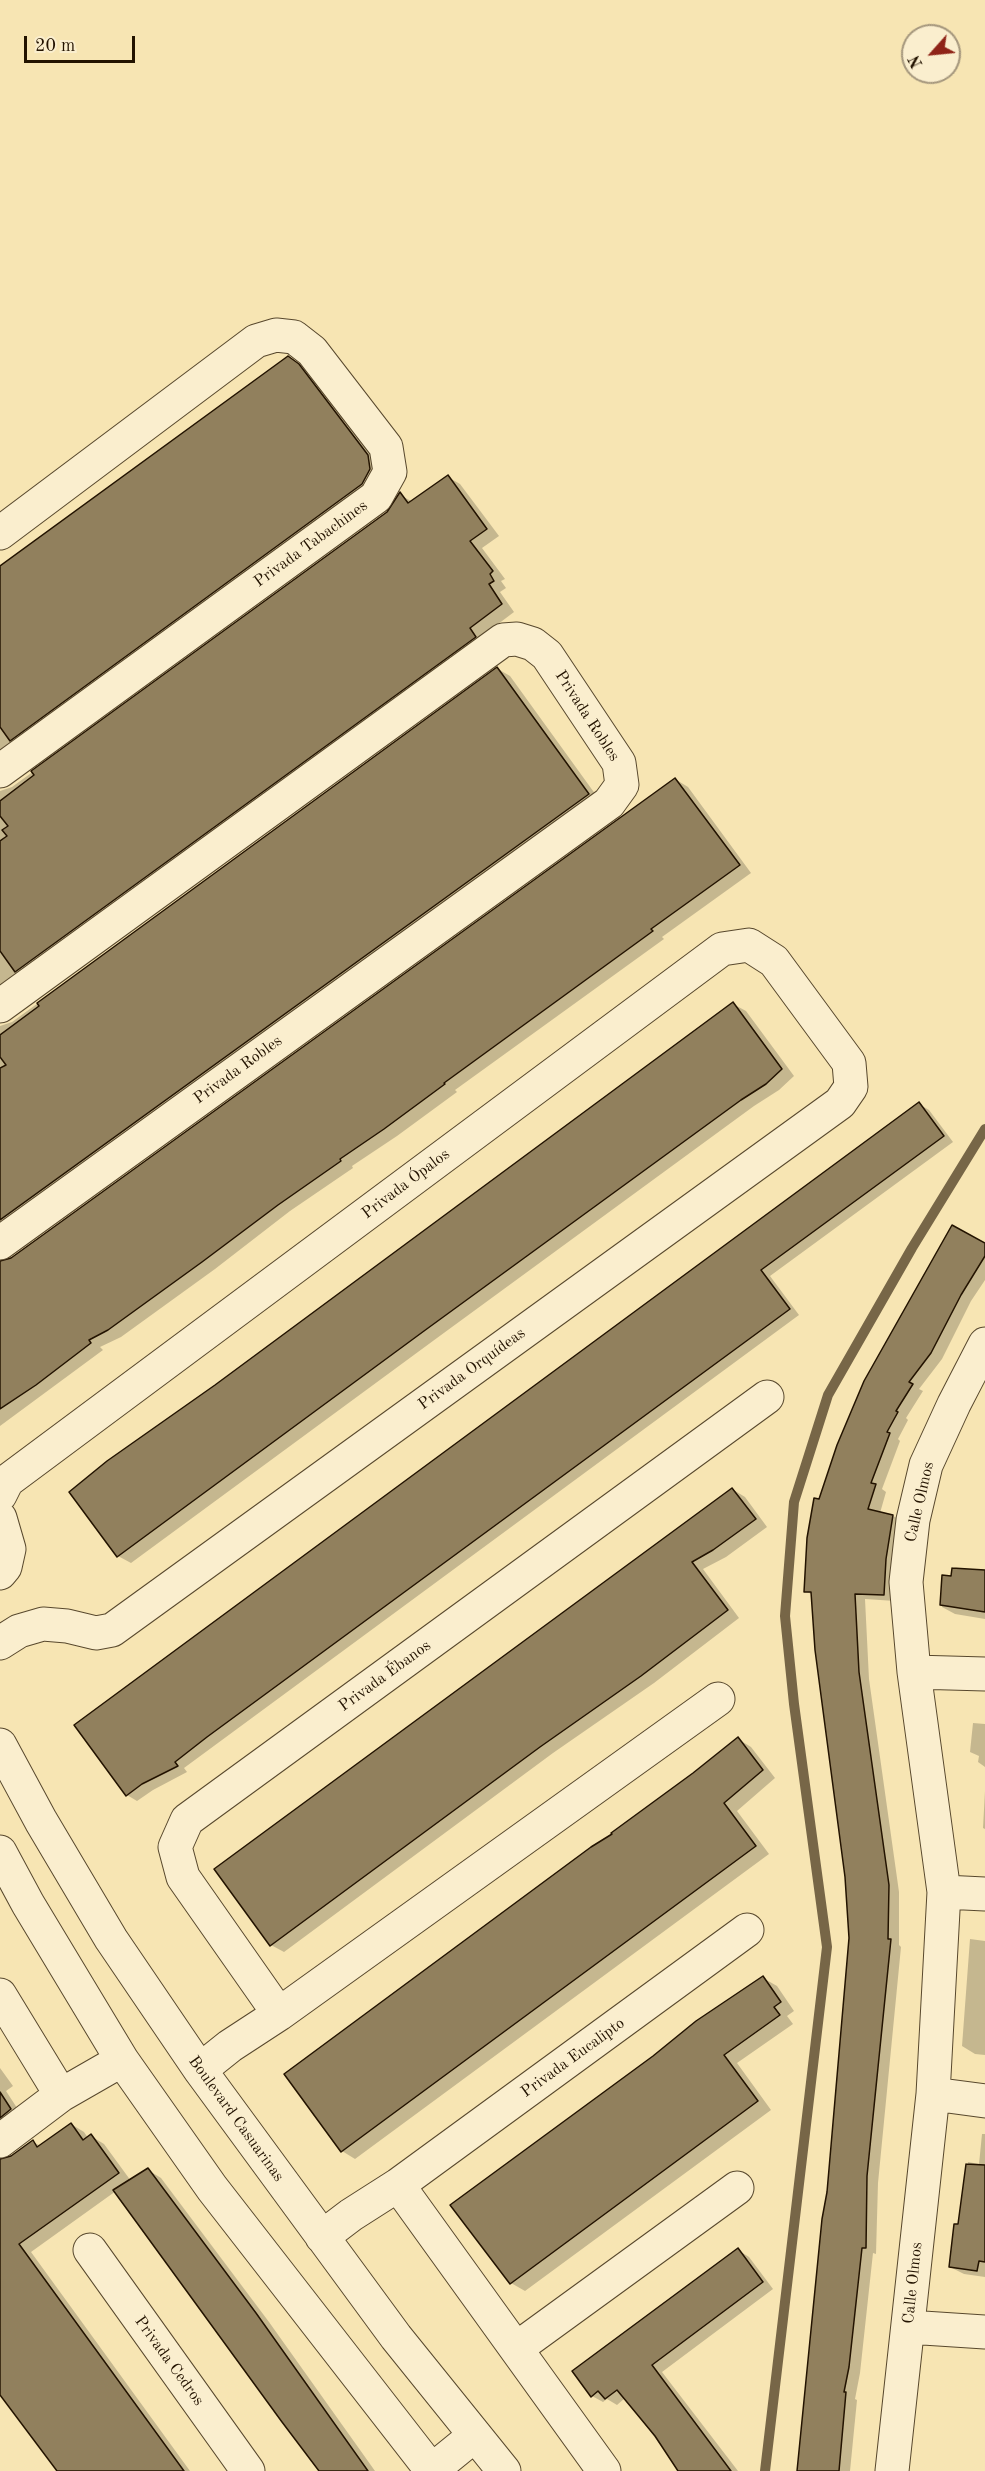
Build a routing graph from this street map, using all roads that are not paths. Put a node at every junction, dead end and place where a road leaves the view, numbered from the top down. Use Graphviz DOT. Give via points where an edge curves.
graph roads {
  1 [pos="0,533"];
  2 [pos="0,771"];
  3 [pos="0,1006"];
  4 [pos="810,1011"];
  5 [pos="0,1243"];
  6 [pos="985,1344"];
  7 [pos="767,1397"];
  8 [pos="0,1495"];
  9 [pos="0,1518"];
  10 [pos="0,1573"];
  11 [pos="0,1643"];
  12 [pos="914,1672"];
  13 [pos="985,1674"];
  14 [pos="718,1699"];
  15 [pos="0,1745"];
  16 [pos="0,1852"];
  17 [pos="944,1892"];
  18 [pos="985,1894"];
  19 [pos="747,1930"];
  20 [pos="0,1995"];
  21 [pos="279,2014"];
  22 [pos="122,2060"];
  23 [pos="200,2070"];
  24 [pos="933,2094"];
  25 [pos="61,2095"];
  26 [pos="985,2101"];
  27 [pos="0,2141"];
  28 [pos="398,2185"];
  29 [pos="737,2188"];
  30 [pos="322,2238"];
  31 [pos="90,2250"];
  32 [pos="908,2327"];
  33 [pos="985,2332"];
  34 [pos="517,2348"];
  35 [pos="474,2436"];
  36 [pos="248,2471"];
  37 [pos="432,2471"];
  38 [pos="504,2471"];
  39 [pos="604,2471"];
  40 [pos="892,2471"];
  1 -- 2 [label="street, Privada Tabachines" via="256,341 276,334 294,337 312,351 386,447 390,472 376,497"];
  3 -- 5 [label="street, Privada Robles" via="503,640 533,644 547,655 619,763 622,785 609,803"];
  4 -- 8 [label="street, Privada Ópalos" via="774,961 749,945 722,949 7,1481"];
  4 -- 11 [label="street, Privada Orquídeas" via="849,1063 851,1087 840,1103 112,1630 96,1633 43,1624 19,1631"];
  6 -- 12 [label="street, Calle Olmos" via="926,1465 913,1520 906,1582"];
  7 -- 21 [label="street, Privada Ébanos" via="187,1820 175,1847 183,1877"];
  9 -- 10 [label="street" via="9,1549"];
  12 -- 13 [label="street"];
  12 -- 17 [label="street, Calle Olmos"];
  14 -- 21 [label="street"];
  15 -- 23 [label="street, Boulevard Casuarinas" via="111,1939"];
  16 -- 22 [label="street"];
  17 -- 18 [label="street"];
  17 -- 24 [label="street, Calle Olmos"];
  19 -- 28 [label="street, Privada Eucalipto"];
  20 -- 25 [label="street"];
  21 -- 23 [label="street"];
  22 -- 25 [label="street"];
  22 -- 37 [label="street" via="212,2188"];
  23 -- 30 [label="street, Boulevard Casuarinas"];
  24 -- 26 [label="street"];
  24 -- 32 [label="street, Calle Olmos"];
  25 -- 27 [label="street"];
  28 -- 30 [label="street, Privada Eucalipto"];
  28 -- 34 [label="street"];
  29 -- 34 [label="street"];
  30 -- 35 [label="street, Boulevard Casuarinas"];
  31 -- 36 [label="street, Privada Cedros"];
  32 -- 33 [label="street"];
  32 -- 40 [label="street, Calle Olmos"];
  34 -- 39 [label="street"];
  35 -- 37 [label="street"];
  35 -- 38 [label="street, Boulevard Casuarinas"];
}
